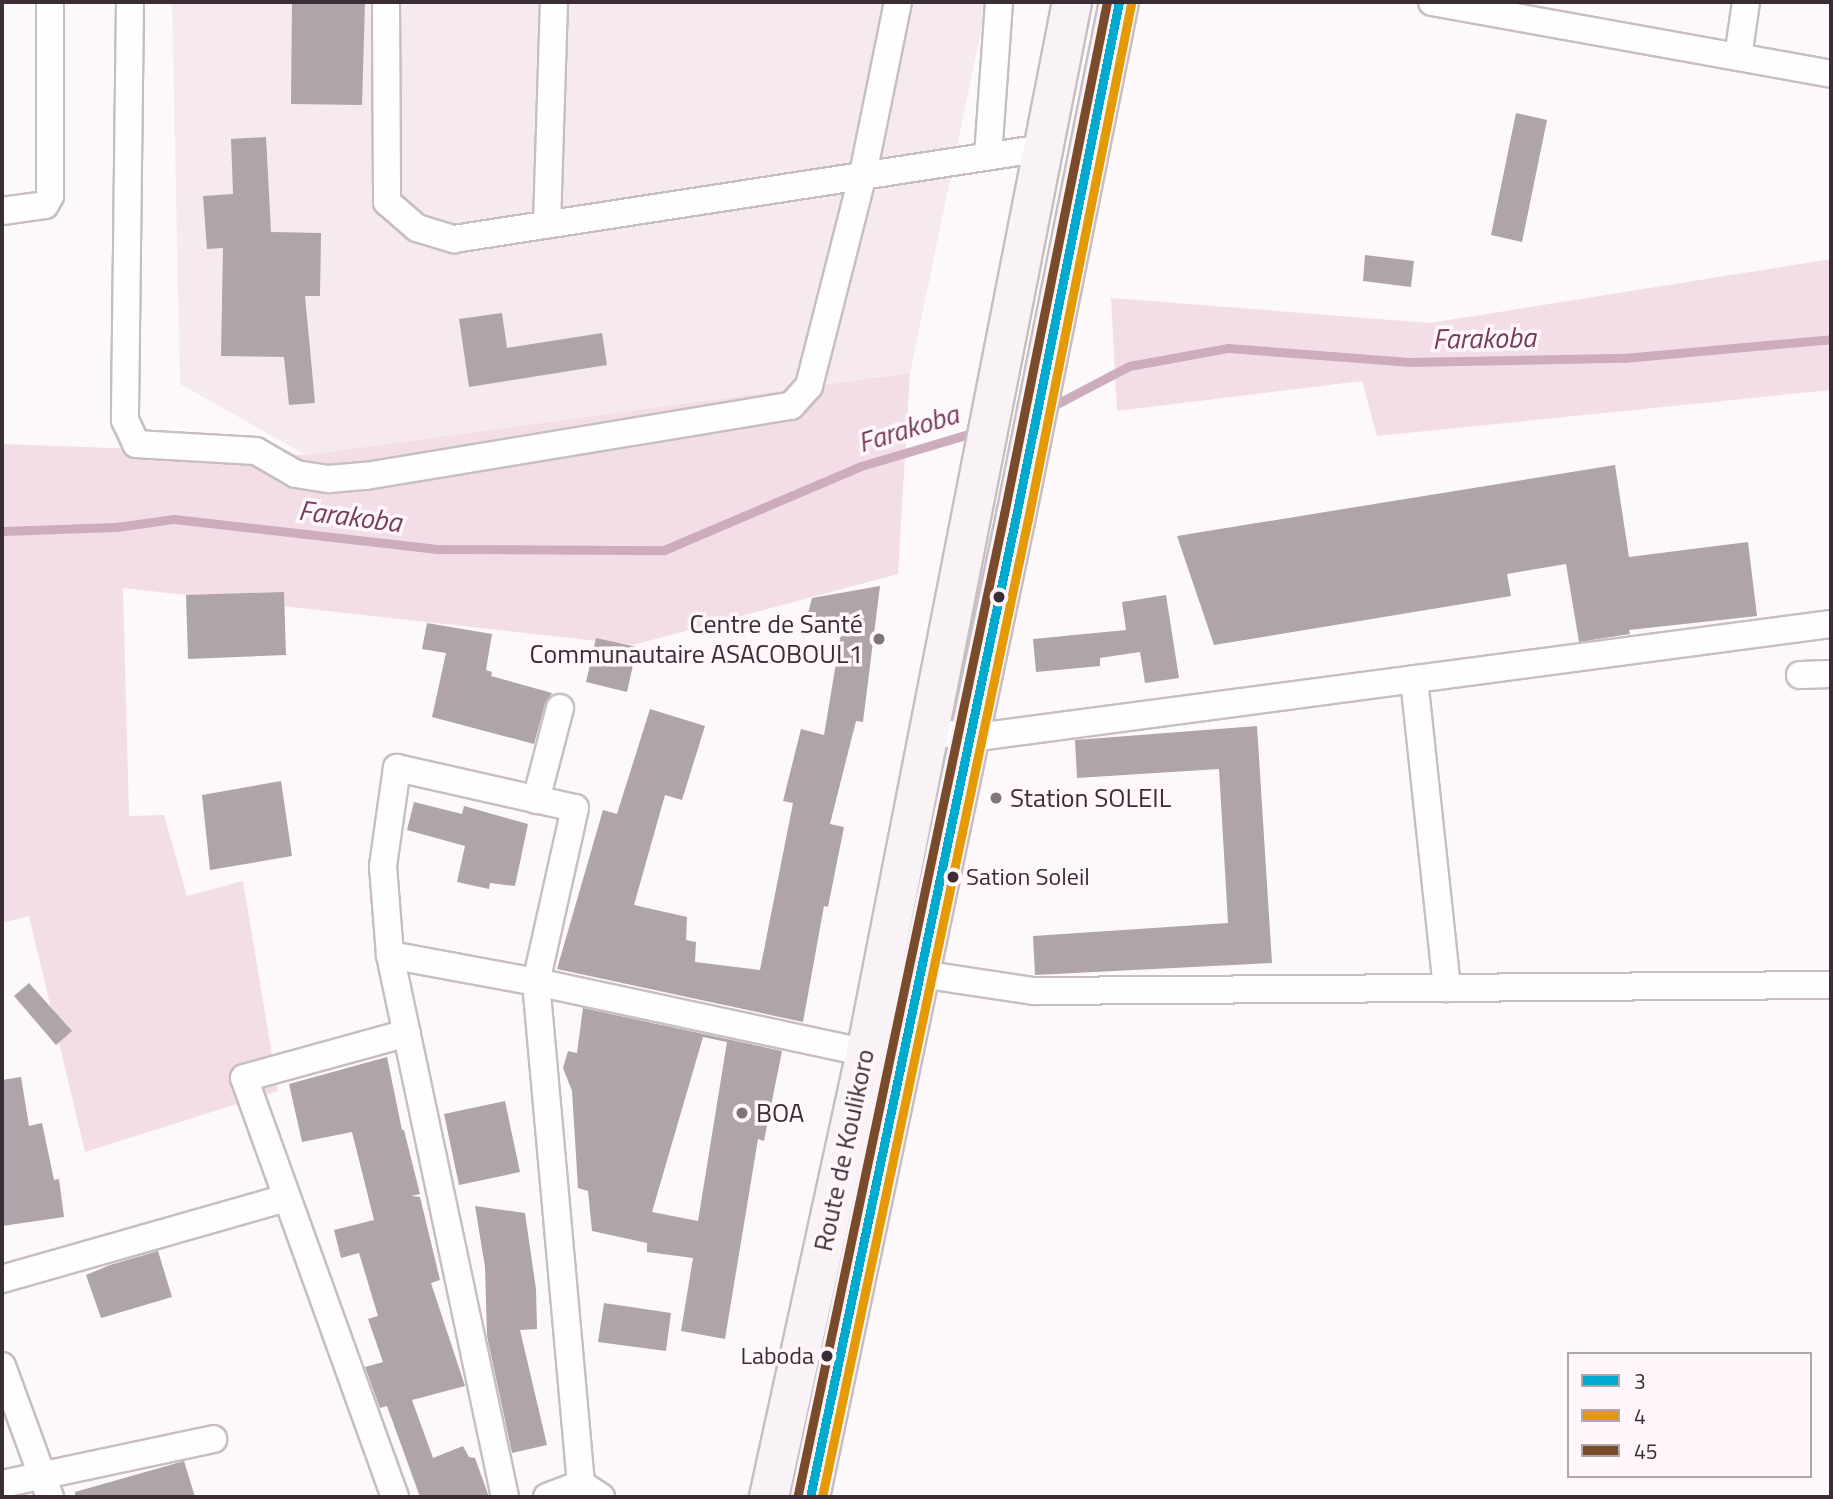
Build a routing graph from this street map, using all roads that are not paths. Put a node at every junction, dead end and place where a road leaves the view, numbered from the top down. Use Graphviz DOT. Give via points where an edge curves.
graph roads {
  1 [pos="50,2"];
  2 [pos="130,2"];
  3 [pos="386,2"];
  4 [pos="554,2"];
  5 [pos="898,2"];
  6 [pos="999,2"];
  7 [pos="1072,2"];
  8 [pos="1119,2"];
  9 [pos="1432,2"];
  10 [pos="1746,2"];
  11 [pos="1738,57"];
  12 [pos="1831,74"];
  13 [pos="1043,148"];
  14 [pos="988,156"];
  15 [pos="863,174"];
  16 [pos="2,211"];
  17 [pos="547,224"];
  18 [pos="1831,624"];
  19 [pos="1831,674"];
  20 [pos="1800,675"];
  21 [pos="1414,679"];
  22 [pos="560,708"];
  23 [pos="928,730"];
  24 [pos="970,738"];
  25 [pos="536,800"];
  26 [pos="390,955"];
  27 [pos="921,974"];
  28 [pos="537,982"];
  29 [pos="1831,985"];
  30 [pos="1447,988"];
  31 [pos="407,1033"];
  32 [pos="866,1053"];
  33 [pos="287,1198"];
  34 [pos="2,1279"];
  35 [pos="2,1366"];
  36 [pos="213,1439"];
  37 [pos="2,1484"];
  38 [pos="46,1486"];
  39 [pos="591,1490"];
  40 [pos="396,1497"];
  41 [pos="505,1497"];
  42 [pos="547,1497"];
  43 [pos="769,1497"];
  44 [pos="810,1497"];
  1 -- 16 [label="street" via="49,202"];
  2 -- 15 [label="street" via="125,419 136,444 256,451 296,474 329,479 791,405 809,386"];
  3 -- 17 [label="street" via="387,202 417,228 454,239"];
  4 -- 17 [label="street"];
  5 -- 15 [label="street"];
  6 -- 14 [label="street"];
  7 -- 13 [label="main road, Route de Koulikoro"];
  8 -- 24 [label="main road, Route de Koulikoro"];
  9 -- 11 [label="street"];
  10 -- 11 [label="street"];
  11 -- 12 [label="street"];
  13 -- 14 [label="street"];
  13 -- 23 [label="main road, Route de Koulikoro"];
  14 -- 15 [label="street"];
  15 -- 17 [label="street"];
  18 -- 21 [label="street"];
  19 -- 20 [label="street"];
  21 -- 24 [label="street"];
  21 -- 30 [label="street"];
  22 -- 25 [label="street"];
  23 -- 24 [label="street"];
  23 -- 32 [label="main road, Route de Koulikoro"];
  24 -- 27 [label="main road, Route de Koulikoro"];
  25 -- 26 [label="street" via="397,768 383,866"];
  25 -- 28 [label="street" via="575,808"];
  26 -- 28 [label="street"];
  26 -- 31 [label="street"];
  27 -- 30 [label="street" via="1034,990"];
  27 -- 44 [label="main road, Route de Koulikoro"];
  28 -- 32 [label="street"];
  28 -- 39 [label="street"];
  29 -- 30 [label="street"];
  31 -- 33 [label="street" via="244,1078"];
  31 -- 41 [label="street"];
  32 -- 43 [label="main road, Route de Koulikoro"];
  33 -- 34 [label="street"];
  33 -- 40 [label="street"];
  35 -- 38 [label="street"];
  36 -- 38 [label="street"];
  37 -- 38 [label="street"];
  39 -- 42 [label="street"];
}
